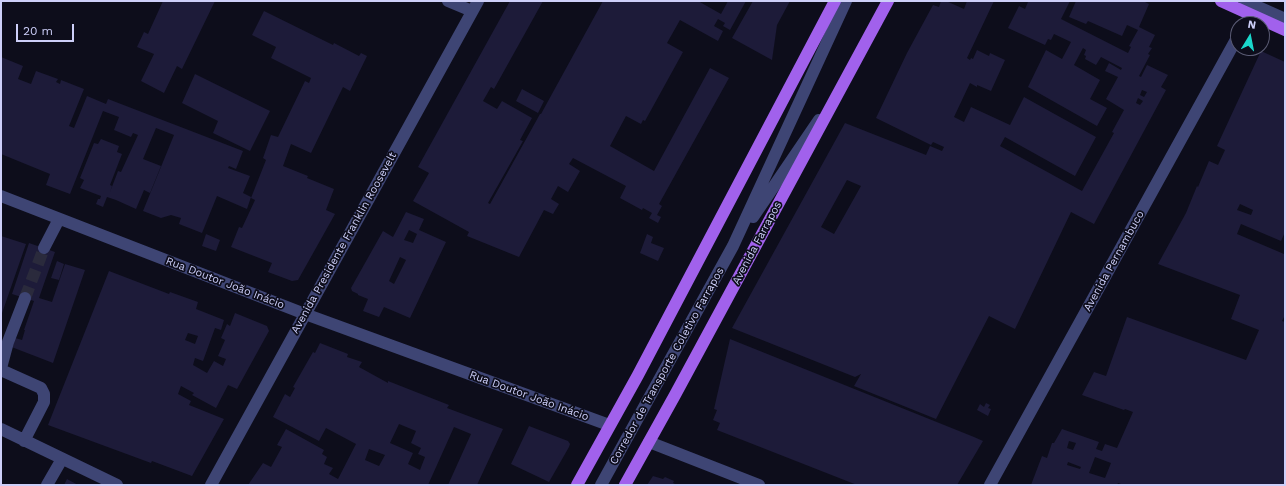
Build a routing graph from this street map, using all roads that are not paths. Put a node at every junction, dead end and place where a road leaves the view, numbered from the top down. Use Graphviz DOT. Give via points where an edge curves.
graph roads {
  1 [pos="448,1"];
  2 [pos="835,1"];
  3 [pos="846,1"];
  4 [pos="888,1"];
  5 [pos="1221,1"];
  6 [pos="475,6"];
  7 [pos="1250,9"];
  8 [pos="1285,19"];
  9 [pos="1285,30"];
  10 [pos="1230,50"];
  11 [pos="840,89"];
  12 [pos="1,196"];
  13 [pos="59,218"];
  14 [pos="733,246"];
  15 [pos="44,248"];
  16 [pos="25,298"];
  17 [pos="305,314"];
  18 [pos="1,369"];
  19 [pos="609,425"];
  20 [pos="1,429"];
  21 [pos="24,441"];
  22 [pos="649,442"];
  23 [pos="62,460"];
  24 [pos="47,485"];
  25 [pos="117,485"];
  26 [pos="211,485"];
  27 [pos="576,485"];
  28 [pos="601,485"];
  29 [pos="625,485"];
  30 [pos="759,485"];
  31 [pos="990,485"];
  1 -- 6 [label="street"];
  2 -- 19 [label="main road"];
  3 -- 14 [label="street, Corredor de Transporte Coletivo Farrapos"];
  4 -- 11 [label="main road, Avenida Farrapos"];
  5 -- 7 [label="main road"];
  6 -- 17 [label="street, Avenida Presidente Franklin Roosevelt"];
  7 -- 8 [label="street"];
  7 -- 9 [label="main road"];
  10 -- 31 [label="street, Avenida Pernambuco"];
  11 -- 14 [label="street, Corredor de Transporte Coletivo Farrapos"];
  11 -- 22 [label="main road, Avenida Farrapos"];
  12 -- 13 [label="street, Rua Doutor João Inácio"];
  13 -- 15 [label="street"];
  13 -- 17 [label="street, Rua Doutor João Inácio"];
  14 -- 28 [label="street, Corredor de Transporte Coletivo Farrapos"];
  16 -- 18 [label="street" via="8,342"];
  17 -- 19 [label="street, Rua Doutor João Inácio"];
  17 -- 26 [label="street, Avenida Presidente Franklin Roosevelt"];
  18 -- 21 [label="street" via="41,388 44,394 44,402"];
  19 -- 27 [label="main road"];
  20 -- 21 [label="street"];
  21 -- 23 [label="street"];
  22 -- 29 [label="main road, Avenida Farrapos"];
  22 -- 30 [label="street"];
  23 -- 24 [label="street"];
  23 -- 25 [label="street"];
}
